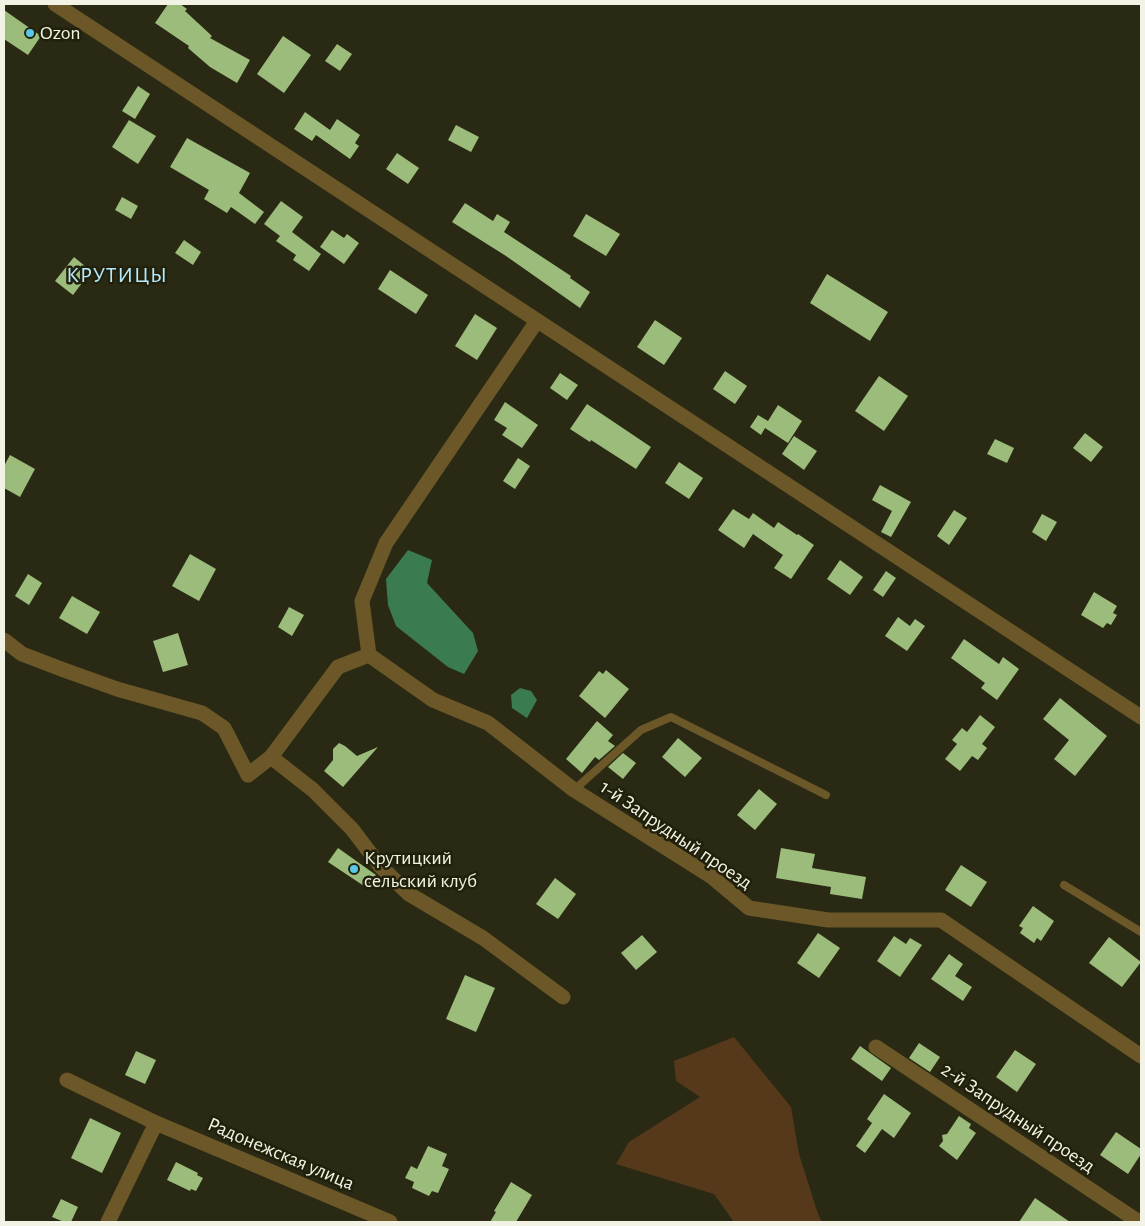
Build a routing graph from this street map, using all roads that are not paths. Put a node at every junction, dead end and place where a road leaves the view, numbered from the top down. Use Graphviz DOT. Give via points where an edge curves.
graph roads {
  1 [pos="55,4"];
  2 [pos="537,320"];
  3 [pos="4,640"];
  4 [pos="369,655"];
  5 [pos="1141,717"];
  6 [pos="271,757"];
  7 [pos="574,790"];
  8 [pos="826,796"];
  9 [pos="1064,885"];
  10 [pos="1141,932"];
  11 [pos="563,997"];
  12 [pos="876,1047"];
  13 [pos="1141,1056"];
  14 [pos="67,1080"];
  15 [pos="156,1123"];
  16 [pos="365,1218"];
  17 [pos="108,1222"];
  18 [pos="390,1222"];
  19 [pos="1138,1222"];
  1 -- 2 [label="street"];
  2 -- 4 [label="street" via="386,543 362,601"];
  2 -- 5 [label="street"];
  3 -- 6 [label="street" via="22,654 73,674 202,713 224,728 248,775"];
  4 -- 6 [label="street" via="338,668"];
  4 -- 7 [label="street, 1-й Запрудный проезд" via="433,700 488,723"];
  6 -- 11 [label="street" via="313,790 409,894 484,938"];
  7 -- 8 [label="lane" via="641,730 670,717"];
  7 -- 13 [label="street, 1-й Запрудный проезд" via="712,878 749,908 828,920 941,920"];
  9 -- 10 [label="lane"];
  12 -- 19 [label="street, 2-й Запрудный проезд"];
  14 -- 15 [label="street, Радонежская улица"];
  15 -- 16 [label="street, Радонежская улица"];
  15 -- 17 [label="street"];
  16 -- 18 [label="street, Радонежская улица"];
}
